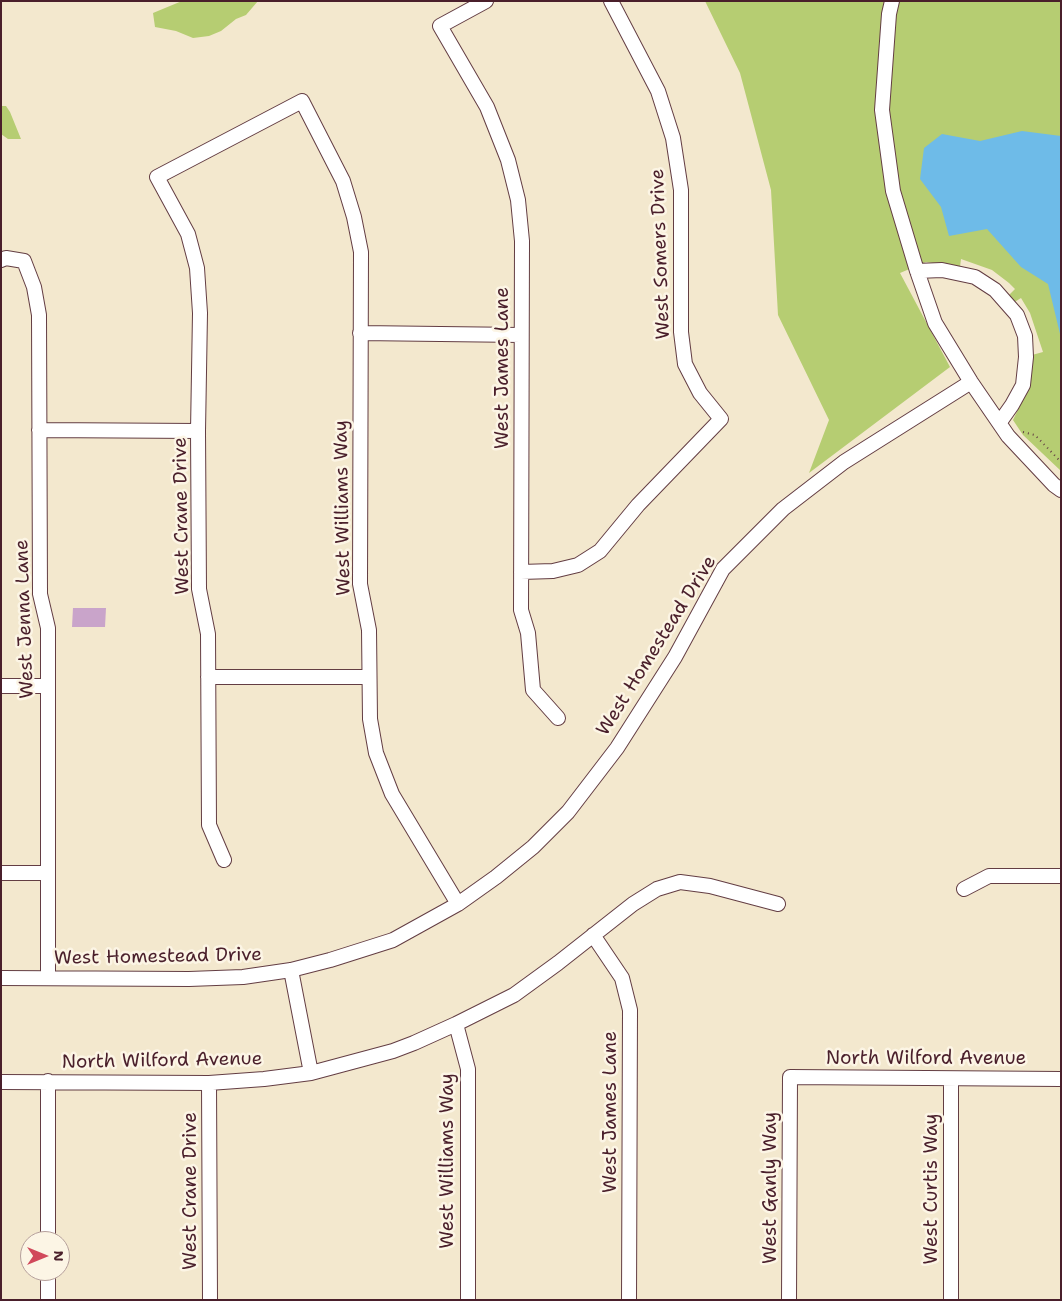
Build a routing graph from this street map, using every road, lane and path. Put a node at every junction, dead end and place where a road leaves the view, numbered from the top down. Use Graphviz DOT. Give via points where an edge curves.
graph roads {
  1 [pos="486,1"];
  2 [pos="611,1"];
  3 [pos="892,1"];
  4 [pos="302,101"];
  5 [pos="1,260"];
  6 [pos="917,271"];
  7 [pos="360,333"];
  8 [pos="521,335"];
  9 [pos="971,382"];
  10 [pos="1000,422"];
  11 [pos="39,430"];
  12 [pos="1021,430"];
  13 [pos="198,431"];
  14 [pos="1061,462"];
  15 [pos="1061,490"];
  16 [pos="521,572"];
  17 [pos="208,677"];
  18 [pos="369,677"];
  19 [pos="1,686"];
  20 [pos="47,686"];
  21 [pos="558,718"];
  22 [pos="224,860"];
  23 [pos="1,873"];
  24 [pos="48,873"];
  25 [pos="1061,876"];
  26 [pos="964,889"];
  27 [pos="458,904"];
  28 [pos="778,904"];
  29 [pos="593,935"];
  30 [pos="291,970"];
  31 [pos="1,978"];
  32 [pos="48,978"];
  33 [pos="456,1024"];
  34 [pos="311,1073"];
  35 [pos="790,1077"];
  36 [pos="951,1079"];
  37 [pos="1061,1079"];
  38 [pos="48,1081"];
  39 [pos="1,1082"];
  40 [pos="209,1083"];
  41 [pos="48,1231"];
  42 [pos="48,1281"];
  43 [pos="48,1300"];
  44 [pos="210,1300"];
  45 [pos="468,1300"];
  46 [pos="629,1300"];
  47 [pos="789,1300"];
  48 [pos="951,1300"];
  1 -- 8 [label="street, West James Lane" via="440,26 487,107 508,160 518,200 522,241"];
  2 -- 16 [label="street, West Somers Drive" via="658,91 673,138 681,190 681,332 686,364 700,393 721,419 638,505 600,551 578,565 553,571"];
  3 -- 6 [label="street" via="882,110 893,191"];
  4 -- 7 [label="street, West Williams Way" via="343,182 354,217 361,252"];
  4 -- 13 [label="street, West Crane Drive" via="157,177 188,234 197,268 200,313"];
  5 -- 11 [label="street, West Jenna Lane" via="24,261 34,287 39,315"];
  6 -- 9 [label="street" via="935,323"];
  6 -- 10 [label="street" via="942,270 975,277 996,290 1017,315 1026,357 1023,386"];
  7 -- 8 [label="street"];
  7 -- 18 [label="street, West Williams Way" via="360,584 369,630"];
  8 -- 16 [label="street, West James Lane"];
  9 -- 10 [label="street"];
  9 -- 27 [label="street, West Homestead Drive" via="844,462 783,509 723,569 675,657 621,741 568,812 533,847"];
  10 -- 15 [label="street" via="1008,436"];
  11 -- 13 [label="street"];
  11 -- 20 [label="street, West Jenna Lane" via="40,594 48,628"];
  12 -- 14 [label="path" via="1035,435"];
  13 -- 17 [label="street, West Crane Drive" via="199,590 208,634"];
  16 -- 21 [label="street, West James Lane" via="521,610 528,633 533,690"];
  17 -- 18 [label="street"];
  17 -- 22 [label="street, West Crane Drive" via="209,825"];
  18 -- 27 [label="street, West Williams Way" via="370,719 376,753 392,794"];
  19 -- 20 [label="street"];
  20 -- 24 [label="street, West Jenna Lane"];
  23 -- 24 [label="street"];
  24 -- 32 [label="street, West Jenna Lane"];
  25 -- 26 [label="street" via="989,876"];
  27 -- 30 [label="street, West Homestead Drive" via="393,940"];
  28 -- 29 [label="street, North Wilford Avenue" via="710,886 680,882 657,889"];
  29 -- 33 [label="street, North Wilford Avenue" via="514,994"];
  29 -- 46 [label="street, West James Lane" via="622,978 630,1010"];
  30 -- 32 [label="street, West Homestead Drive" via="234,977"];
  30 -- 34 [label="street"];
  31 -- 32 [label="street, West Homestead Drive"];
  33 -- 34 [label="street, North Wilford Avenue" via="393,1050"];
  33 -- 45 [label="street, West Williams Way" via="468,1070"];
  34 -- 40 [label="street, North Wilford Avenue"];
  35 -- 36 [label="street, North Wilford Avenue"];
  35 -- 47 [label="street, West Ganly Way"];
  36 -- 37 [label="street, North Wilford Avenue"];
  36 -- 48 [label="street, West Curtis Way"];
  38 -- 39 [label="street, North Wilford Avenue"];
  38 -- 40 [label="street, North Wilford Avenue"];
  38 -- 41 [label="street"];
  40 -- 44 [label="street, West Crane Drive"];
  42 -- 43 [label="street"];
}
